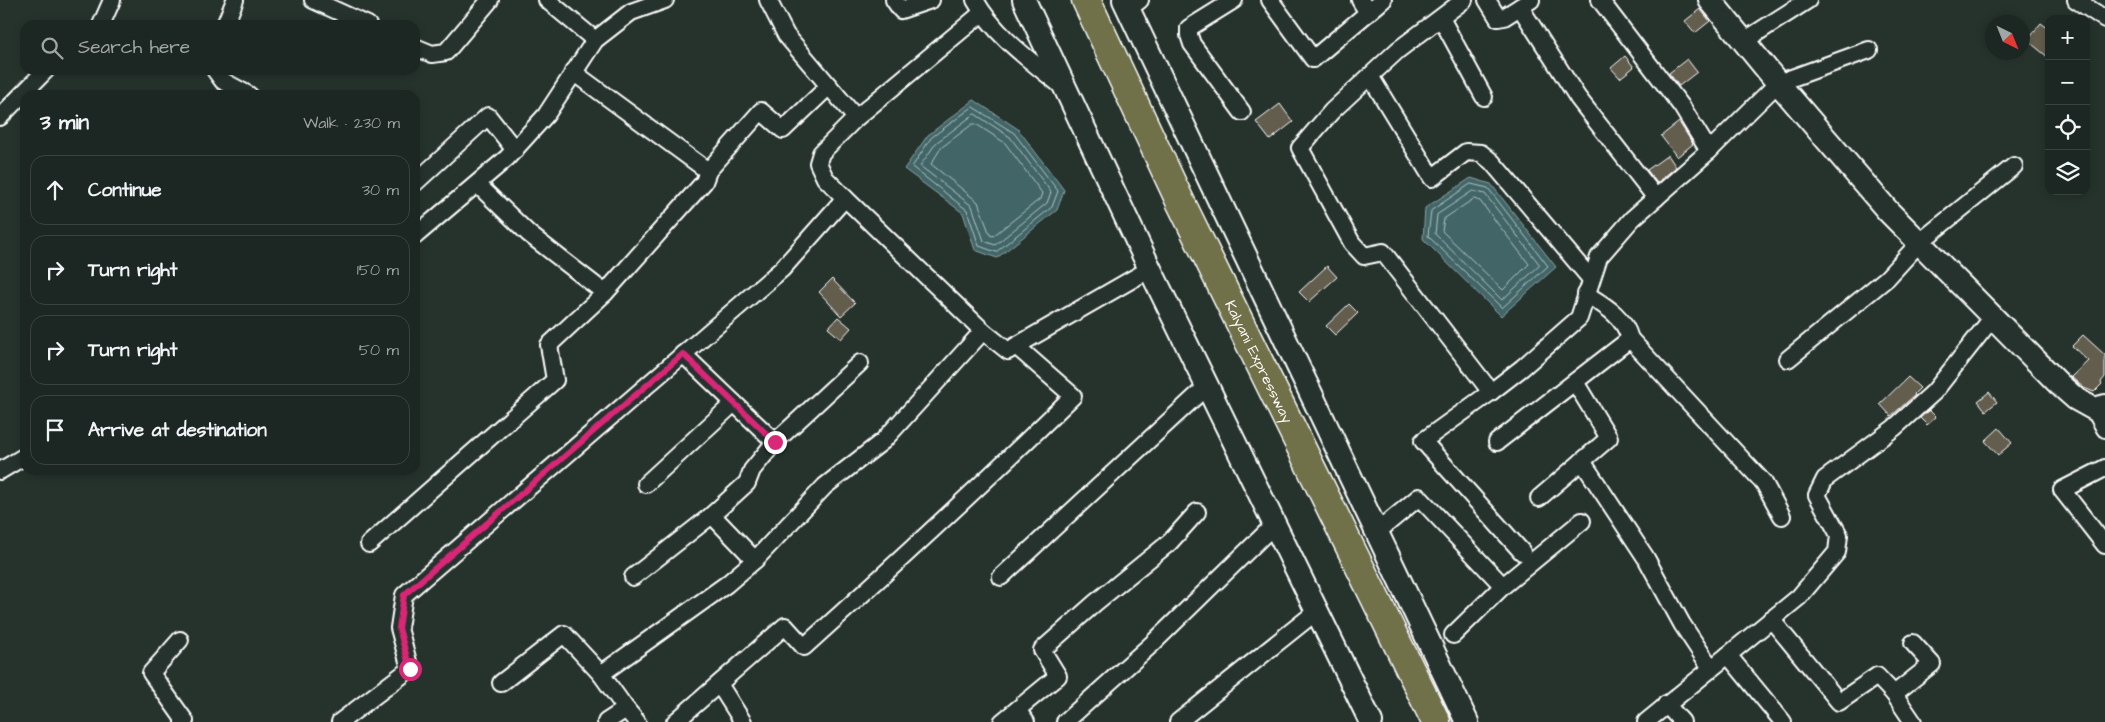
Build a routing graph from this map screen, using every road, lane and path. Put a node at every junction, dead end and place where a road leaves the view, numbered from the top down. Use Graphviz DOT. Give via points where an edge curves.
graph roads {
  1 [pos="112,0"];
  2 [pos="235,0"];
  3 [pos="313,0"];
  4 [pos="547,0"];
  5 [pos="665,0"];
  6 [pos="768,0"];
  7 [pos="894,0"];
  8 [pos="931,0"];
  9 [pos="1024,0"];
  10 [pos="1086,0"];
  11 [pos="1234,0"];
  12 [pos="1270,0"];
  13 [pos="1383,0"];
  14 [pos="1464,0"];
  15 [pos="1487,0"];
  16 [pos="1600,0"];
  17 [pos="1710,0"];
  18 [pos="1808,0"];
  19 [pos="2076,0"];
  20 [pos="487,1"];
  21 [pos="1131,3"];
  22 [pos="1526,3"];
  23 [pos="1364,6"];
  24 [pos="978,7"];
  25 [pos="1441,18"];
  26 [pos="2105,19"];
  27 [pos="104,20"];
  28 [pos="227,20"];
  29 [pos="357,20"];
  30 [pos="595,40"];
  31 [pos="1744,42"];
  32 [pos="420,49"];
  33 [pos="1869,50"];
  34 [pos="574,72"];
  35 [pos="41,75"];
  36 [pos="219,75"];
  37 [pos="1370,76"];
  38 [pos="1778,83"];
  39 [pos="829,86"];
  40 [pos="1064,88"];
  41 [pos="26,90"];
  42 [pos="240,90"];
  43 [pos="20,97"];
  44 [pos="1484,97"];
  45 [pos="1242,112"];
  46 [pos="0,117"];
  47 [pos="856,118"];
  48 [pos="515,150"];
  49 [pos="1709,152"];
  50 [pos="2014,166"];
  51 [pos="708,171"];
  52 [pos="420,178"];
  53 [pos="477,184"];
  54 [pos="845,198"];
  55 [pos="1656,198"];
  56 [pos="420,232"];
  57 [pos="1920,242"];
  58 [pos="1150,269"];
  59 [pos="1588,286"];
  60 [pos="605,293"];
  61 [pos="1994,316"];
  62 [pos="983,331"];
  63 [pos="1630,340"];
  64 [pos="1016,346"];
  65 [pos="683,354"];
  66 [pos="1788,359"];
  67 [pos="860,363"];
  68 [pos="1575,382"];
  69 [pos="1207,386"];
  70 [pos="1491,392"];
  71 [pos="734,403"];
  72 [pos="2101,414"];
  73 [pos="775,442"];
  74 [pos="1497,442"];
  75 [pos="20,459"];
  76 [pos="1582,461"];
  77 [pos="2105,468"];
  78 [pos="0,471"];
  79 [pos="646,484"];
  80 [pos="1539,498"];
  81 [pos="1197,512"];
  82 [pos="712,515"];
  83 [pos="1782,516"];
  84 [pos="1582,521"];
  85 [pos="1274,525"];
  86 [pos="1377,532"];
  87 [pos="369,544"];
  88 [pos="2105,545"];
  89 [pos="1522,552"];
  90 [pos="755,560"];
  91 [pos="633,576"];
  92 [pos="1001,577"];
  93 [pos="1503,586"];
  94 [pos="1318,611"];
  95 [pos="1771,619"];
  96 [pos="1453,635"];
  97 [pos="180,640"];
  98 [pos="1913,643"];
  99 [pos="1728,655"];
  100 [pos="1711,668"];
  101 [pos="601,674"];
  102 [pos="501,682"];
  103 [pos="719,684"];
  104 [pos="1894,694"];
  105 [pos="1666,704"];
  106 [pos="626,709"];
  107 [pos="1022,716"];
  108 [pos="183,722"];
  109 [pos="340,722"];
  110 [pos="606,722"];
  111 [pos="637,722"];
  112 [pos="676,722"];
  113 [pos="743,722"];
  114 [pos="1002,722"];
  115 [pos="1065,722"];
  116 [pos="1178,722"];
  117 [pos="1371,722"];
  118 [pos="1436,722"];
  119 [pos="1467,722"];
  120 [pos="1646,722"];
  121 [pos="1682,722"];
  122 [pos="1783,722"];
  123 [pos="1913,722"];
  1 -- 27 [label="street"];
  2 -- 28 [label="street"];
  3 -- 29 [label="street"];
  4 -- 30 [label="street"];
  5 -- 30 [label="street" via="631,12"];
  6 -- 39 [label="street" via="786,34"];
  7 -- 8 [label="street" via="900,10"];
  9 -- 40 [label="street"];
  10 -- 118 [label="highway, Kalyani Expressway" via="1180,201"];
  11 -- 45 [label="street" via="1189,28 1189,36"];
  12 -- 23 [label="street" via="1313,59"];
  13 -- 23 [label="street"];
  14 -- 25 [label="street"];
  15 -- 22 [label="street" via="1498,18"];
  16 -- 49 [label="street" via="1682,107"];
  17 -- 31 [label="street"];
  18 -- 31 [label="street"];
  19 -- 26 [label="street"];
  20 -- 32 [label="street" via="446,52 432,54"];
  21 -- 86 [label="street"];
  22 -- 55 [label="street" via="1578,98"];
  24 -- 40 [label="street" via="1006,41"];
  24 -- 47 [label="street"];
  25 -- 37 [label="street"];
  25 -- 44 [label="street"];
  30 -- 34 [label="street"];
  31 -- 38 [label="street"];
  33 -- 38 [label="street"];
  34 -- 48 [label="street" via="546,115"];
  34 -- 51 [label="street"];
  35 -- 41 [label="street"];
  36 -- 42 [label="street"];
  37 -- 59 [label="street" via="1432,178 1466,152 1481,153 1499,169"];
  37 -- 70 [label="street" via="1332,111 1300,148 1352,242 1364,256 1383,252"];
  38 -- 49 [label="street"];
  38 -- 57 [label="street" via="1888,211"];
  39 -- 47 [label="street"];
  39 -- 51 [label="street" via="783,130 761,111"];
  40 -- 58 [label="street"];
  43 -- 46 [label="street"];
  47 -- 54 [label="street" via="822,153 818,163 825,178"];
  48 -- 52 [label="street" via="488,116"];
  48 -- 53 [label="street"];
  49 -- 55 [label="street"];
  50 -- 57 [label="street"];
  51 -- 60 [label="street" via="704,182"];
  53 -- 56 [label="street"];
  53 -- 60 [label="street" via="529,234"];
  54 -- 62 [label="street"];
  54 -- 65 [label="street" via="782,269"];
  55 -- 59 [label="street" via="1598,257"];
  57 -- 61 [label="street"];
  57 -- 66 [label="street" via="1887,278"];
  58 -- 64 [label="street"];
  58 -- 69 [label="street"];
  59 -- 63 [label="street" via="1627,328"];
  59 -- 70 [label="street" via="1578,318"];
  60 -- 87 [label="street" via="549,345 555,380"];
  61 -- 72 [label="street" via="2058,384"];
  61 -- 95 [label="street" via="1934,392 1894,428 1825,479 1817,495 1839,535 1836,552 1799,597"];
  62 -- 64 [label="street" via="1008,351"];
  62 -- 90 [label="street" via="883,441 825,486"];
  63 -- 68 [label="street"];
  63 -- 83 [label="street" via="1764,483"];
  64 -- 103 [label="street" via="1073,396 908,554 804,647 785,626"];
  65 -- 71 [label="street"];
  65 -- 109 [label="street" via="404,595 399,628 410,669"];
  67 -- 73 [label="street"];
  68 -- 74 [label="street"];
  68 -- 76 [label="street" via="1608,438"];
  69 -- 85 [label="street"];
  69 -- 92 [label="street"];
  70 -- 89 [label="street" via="1423,441"];
  71 -- 73 [label="street"];
  71 -- 79 [label="street"];
  73 -- 82 [label="street" via="752,470 747,483"];
  75 -- 78 [label="street"];
  76 -- 80 [label="street"];
  76 -- 100 [label="street" via="1646,558 1682,624"];
  77 -- 88 [label="street" via="2062,490"];
  81 -- 107 [label="street" via="1170,542 1042,650 1058,676"];
  82 -- 90 [label="street"];
  82 -- 91 [label="street"];
  84 -- 93 [label="street"];
  85 -- 94 [label="street"];
  85 -- 115 [label="street" via="1153,643"];
  86 -- 93 [label="street" via="1419,498"];
  86 -- 119 [label="street"];
  90 -- 101 [label="street" via="727,584"];
  93 -- 96 [label="street"];
  94 -- 116 [label="street"];
  94 -- 117 [label="street"];
  95 -- 99 [label="street"];
  95 -- 104 [label="street" via="1839,702 1876,676"];
  97 -- 108 [label="street" via="151,673"];
  98 -- 104 [label="street" via="1932,664"];
  99 -- 100 [label="street"];
  99 -- 122 [label="street"];
  100 -- 105 [label="street"];
  101 -- 102 [label="street" via="564,634"];
  101 -- 106 [label="street"];
  103 -- 112 [label="street"];
  103 -- 113 [label="street"];
  104 -- 123 [label="street"];
  105 -- 120 [label="street"];
  105 -- 121 [label="street"];
  106 -- 110 [label="street"];
  106 -- 111 [label="street"];
  107 -- 114 [label="street"];
}
